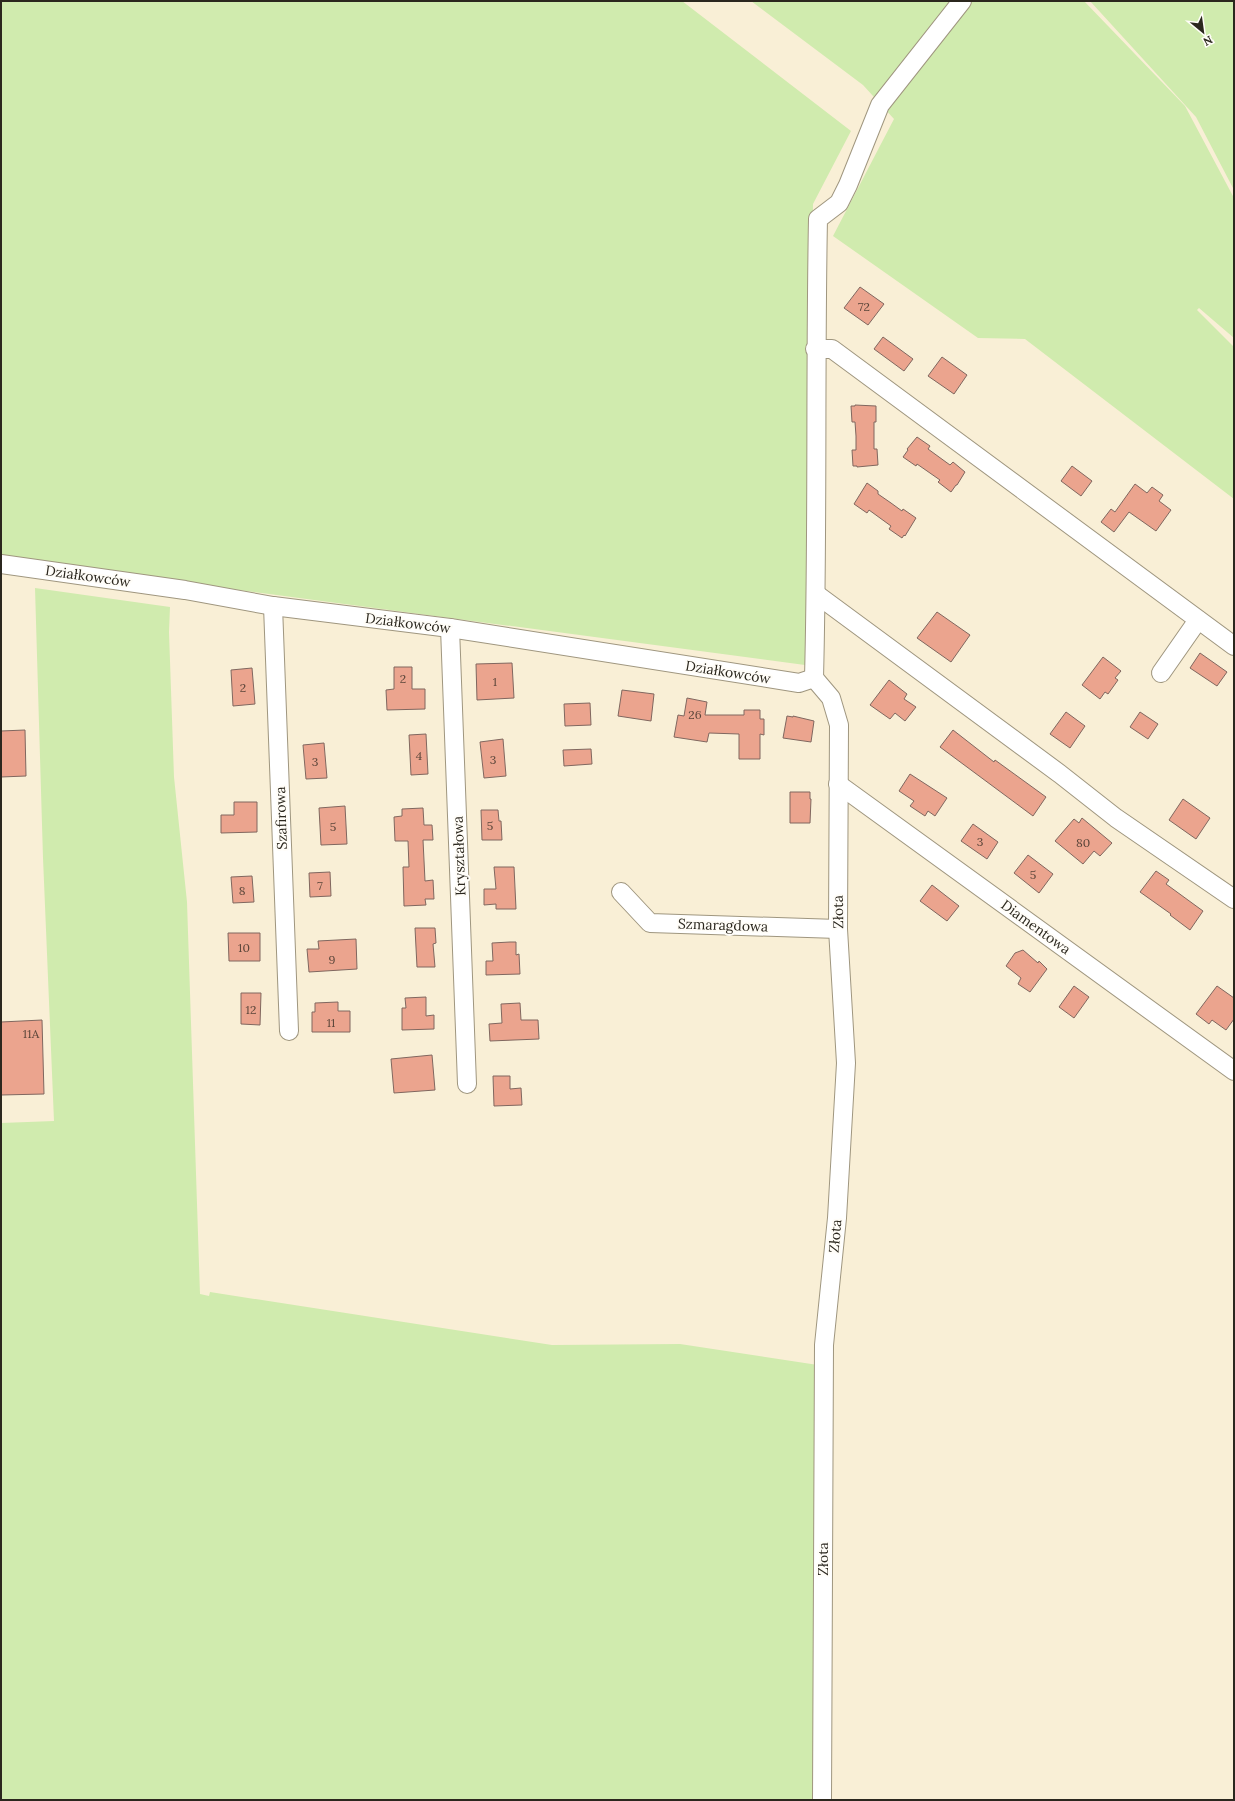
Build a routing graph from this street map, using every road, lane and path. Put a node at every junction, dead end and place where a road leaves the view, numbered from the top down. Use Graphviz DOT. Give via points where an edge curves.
graph roads {
  1 [pos="962,1"];
  2 [pos="815,349"];
  3 [pos="1,564"];
  4 [pos="816,594"];
  5 [pos="273,606"];
  6 [pos="1198,620"];
  7 [pos="450,628"];
  8 [pos="1234,646"];
  9 [pos="1161,673"];
  10 [pos="814,678"];
  11 [pos="838,784"];
  12 [pos="621,892"];
  13 [pos="1234,899"];
  14 [pos="838,929"];
  15 [pos="289,1031"];
  16 [pos="1234,1071"];
  17 [pos="467,1084"];
  18 [pos="822,1800"];
  1 -- 2 [label="street" via="880,105 839,203 818,219"];
  2 -- 4 [label="street"];
  2 -- 6 [label="street" via="832,349"];
  3 -- 5 [label="street, Działkowców" via="185,590"];
  4 -- 10 [label="street"];
  4 -- 13 [label="street" via="1116,818"];
  5 -- 7 [label="street, Działkowców"];
  5 -- 15 [label="street, Szafirowa"];
  6 -- 8 [label="street"];
  6 -- 9 [label="street"];
  7 -- 10 [label="street, Działkowców" via="799,683"];
  7 -- 17 [label="street, Kryształowa"];
  10 -- 11 [label="street, Złota" via="831,698 839,725"];
  11 -- 14 [label="street, Złota"];
  11 -- 16 [label="street, Diamentowa"];
  12 -- 14 [label="street, Szmaragdowa" via="650,923"];
  14 -- 18 [label="street, Złota" via="846,1063 837,1218 824,1345"];
}
